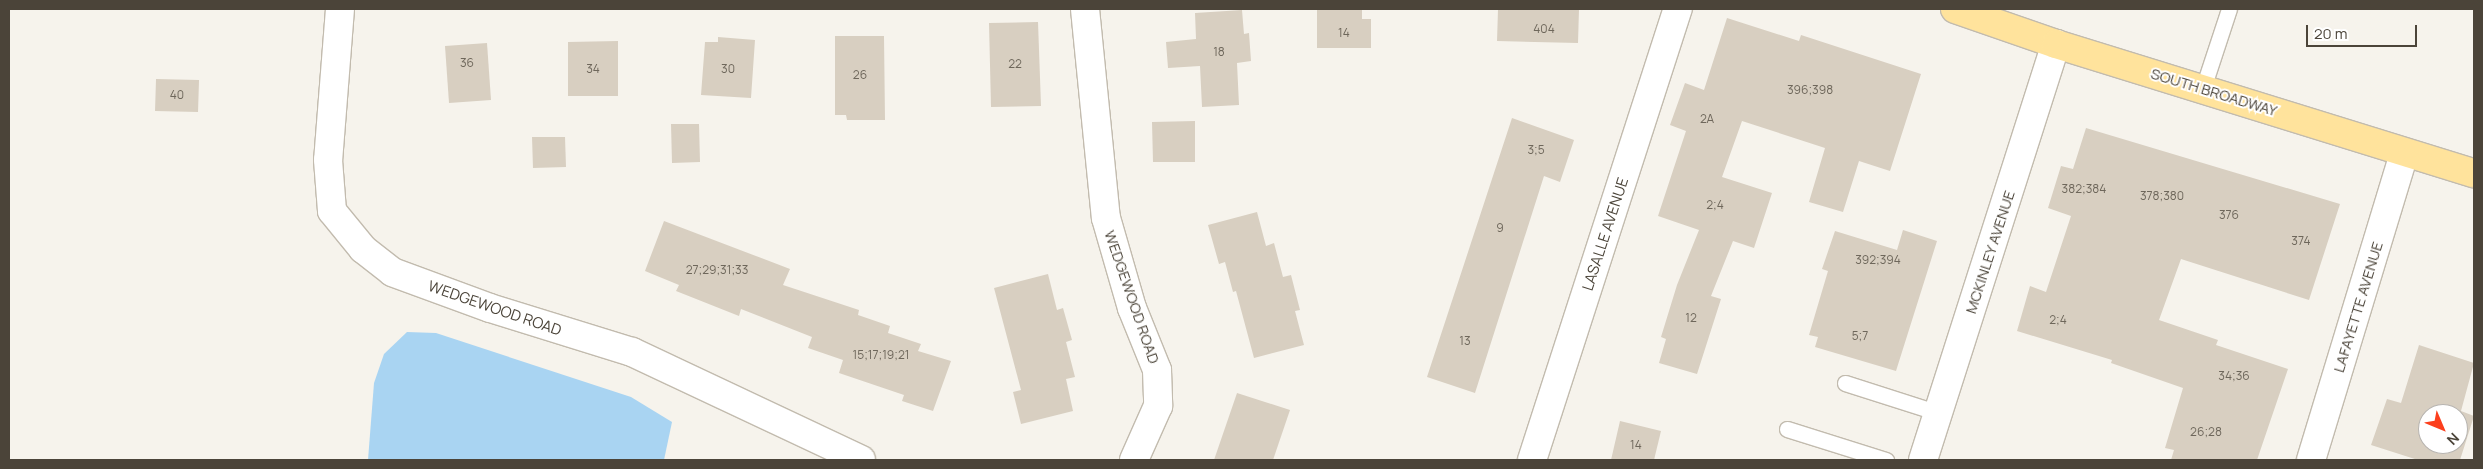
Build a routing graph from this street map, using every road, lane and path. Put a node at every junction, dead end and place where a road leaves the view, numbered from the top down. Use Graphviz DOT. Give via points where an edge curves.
graph roads {
  1 [pos="340,9"];
  2 [pos="1085,9"];
  3 [pos="1678,9"];
  4 [pos="1955,9"];
  5 [pos="2229,9"];
  6 [pos="2056,44"];
  7 [pos="2203,88"];
  8 [pos="2404,154"];
  9 [pos="2474,173"];
  10 [pos="1844,383"];
  11 [pos="1939,413"];
  12 [pos="1787,429"];
  13 [pos="862,460"];
  14 [pos="1134,460"];
  15 [pos="1532,460"];
  16 [pos="1886,460"];
  17 [pos="1924,460"];
  18 [pos="2311,460"];
  1 -- 13 [label="street, WEDGEWOOD ROAD" via="328,160 332,211 363,249 392,272 490,308 632,352"];
  2 -- 14 [label="street, WEDGEWOOD ROAD" via="1106,218 1132,308 1156,370 1158,406"];
  3 -- 15 [label="street, LASALLE AVENUE"];
  4 -- 6 [label="main road, SOUTH BROADWAY"];
  5 -- 7 [label="lane"];
  6 -- 7 [label="main road, SOUTH BROADWAY"];
  6 -- 11 [label="street, MCKINLEY AVENUE"];
  7 -- 8 [label="main road, SOUTH BROADWAY"];
  8 -- 9 [label="main road, SOUTH BROADWAY"];
  8 -- 18 [label="street, LAFAYETTE AVENUE"];
  10 -- 11 [label="lane"];
  11 -- 17 [label="street, MCKINLEY AVENUE"];
  12 -- 16 [label="lane"];
}
